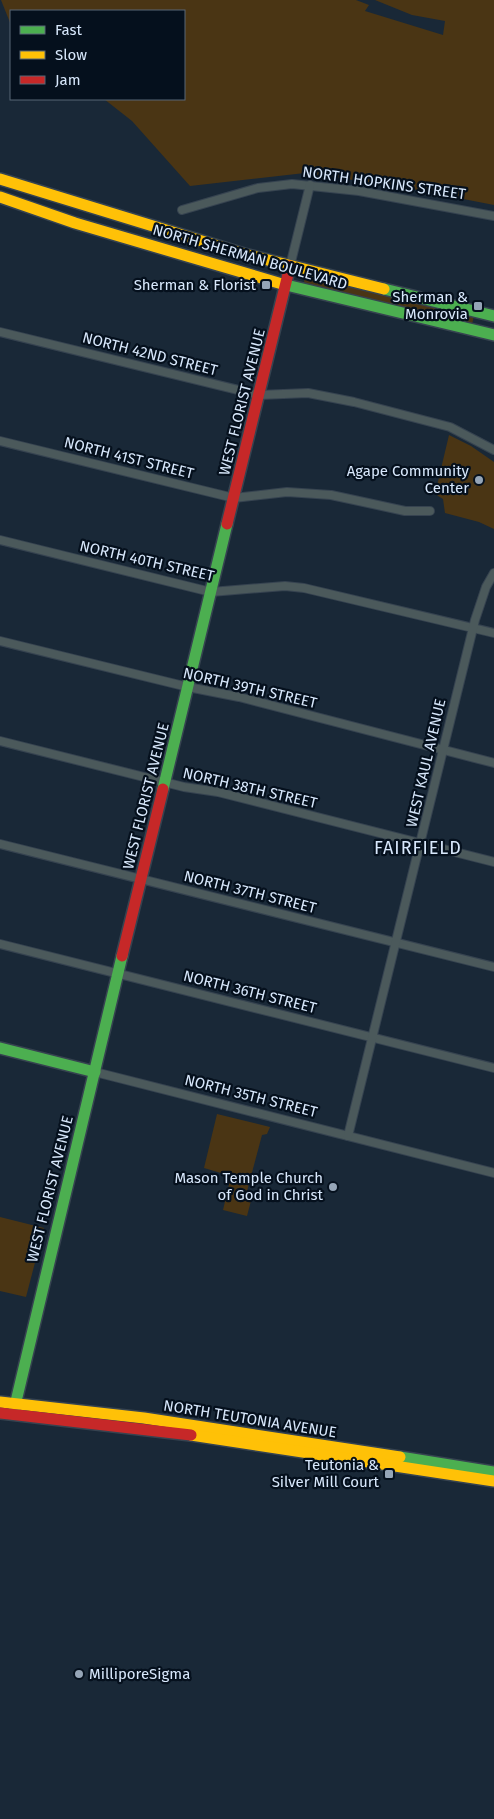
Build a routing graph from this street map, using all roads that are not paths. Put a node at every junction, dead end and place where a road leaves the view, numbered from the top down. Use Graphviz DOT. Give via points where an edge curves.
graph roads {
  1 [pos="0,179"];
  2 [pos="310,185"];
  3 [pos="0,197"];
  4 [pos="0,205"];
  5 [pos="182,210"];
  6 [pos="55,215"];
  7 [pos="494,216"];
  8 [pos="290,266"];
  9 [pos="286,285"];
  10 [pos="494,316"];
  11 [pos="0,332"];
  12 [pos="494,335"];
  13 [pos="259,395"];
  14 [pos="0,440"];
  15 [pos="494,450"];
  16 [pos="234,498"];
  17 [pos="430,511"];
  18 [pos="0,540"];
  19 [pos="494,573"];
  20 [pos="211,592"];
  21 [pos="473,628"];
  22 [pos="494,633"];
  23 [pos="0,641"];
  24 [pos="188,687"];
  25 [pos="0,741"];
  26 [pos="443,750"];
  27 [pos="494,763"];
  28 [pos="165,782"];
  29 [pos="0,844"];
  30 [pos="421,844"];
  31 [pos="494,862"];
  32 [pos="142,880"];
  33 [pos="397,942"];
  34 [pos="0,944"];
  35 [pos="494,968"];
  36 [pos="119,973"];
  37 [pos="374,1037"];
  38 [pos="0,1048"];
  39 [pos="494,1068"];
  40 [pos="95,1072"];
  41 [pos="348,1136"];
  42 [pos="494,1173"];
  43 [pos="0,1402"];
  44 [pos="14,1409"];
  45 [pos="0,1413"];
  46 [pos="494,1472"];
  47 [pos="494,1481"];
  1 -- 8 [label="main road, NORTH SHERMAN BOULEVARD"];
  2 -- 5 [label="street, NORTH HOPKINS STREET" via="269,186"];
  2 -- 7 [label="street, NORTH HOPKINS STREET" via="432,202"];
  2 -- 8 [label="street, WEST FLORIST AVENUE"];
  3 -- 6 [label="main road, NORTH SHERMAN BOULEVARD"];
  4 -- 6 [label="main road"];
  6 -- 9 [label="main road, NORTH SHERMAN BOULEVARD"];
  8 -- 9 [label="main road, WEST FLORIST AVENUE"];
  8 -- 10 [label="main road, NORTH SHERMAN BOULEVARD"];
  9 -- 12 [label="main road, NORTH SHERMAN BOULEVARD"];
  9 -- 13 [label="main road, WEST FLORIST AVENUE"];
  11 -- 13 [label="street, NORTH 42ND STREET"];
  13 -- 15 [label="street, NORTH 42ND STREET" via="308,393 346,400 450,427"];
  13 -- 16 [label="main road, WEST FLORIST AVENUE"];
  14 -- 16 [label="street, NORTH 41ST STREET"];
  16 -- 17 [label="street, NORTH 41ST STREET" via="287,492 331,495 405,511"];
  16 -- 20 [label="main road, WEST FLORIST AVENUE"];
  18 -- 20 [label="street, NORTH 40TH STREET"];
  19 -- 21 [label="street, WEST KAUL AVENUE"];
  20 -- 21 [label="street, NORTH 40TH STREET" via="285,586 304,588"];
  20 -- 24 [label="main road, WEST FLORIST AVENUE"];
  21 -- 22 [label="street, NORTH 40TH STREET"];
  21 -- 26 [label="street, WEST KAUL AVENUE"];
  23 -- 24 [label="street, NORTH 39TH STREET"];
  24 -- 26 [label="street, NORTH 39TH STREET" via="239,697"];
  24 -- 28 [label="main road, WEST FLORIST AVENUE"];
  25 -- 28 [label="street, NORTH 38TH STREET"];
  26 -- 27 [label="street, NORTH 39TH STREET"];
  26 -- 30 [label="street, WEST KAUL AVENUE"];
  28 -- 30 [label="street, NORTH 38TH STREET" via="218,792"];
  28 -- 32 [label="main road, WEST FLORIST AVENUE"];
  29 -- 32 [label="street, NORTH 37TH STREET"];
  30 -- 31 [label="street, NORTH 38TH STREET"];
  30 -- 33 [label="street, WEST KAUL AVENUE"];
  32 -- 33 [label="street, NORTH 37TH STREET"];
  32 -- 36 [label="main road, WEST FLORIST AVENUE"];
  33 -- 35 [label="street, NORTH 37TH STREET"];
  33 -- 37 [label="street, WEST KAUL AVENUE"];
  34 -- 36 [label="street, NORTH 36TH STREET"];
  36 -- 37 [label="street, NORTH 36TH STREET"];
  36 -- 40 [label="main road, WEST FLORIST AVENUE"];
  37 -- 39 [label="street, NORTH 36TH STREET"];
  37 -- 41 [label="street, WEST KAUL AVENUE"];
  38 -- 40 [label="main road, NORTH 35TH STREET"];
  40 -- 41 [label="street, NORTH 35TH STREET"];
  40 -- 44 [label="main road, WEST FLORIST AVENUE"];
  41 -- 42 [label="street, NORTH 35TH STREET"];
  43 -- 44 [label="main road, NORTH TEUTONIA AVENUE"];
  44 -- 45 [label="main road, NORTH TEUTONIA AVENUE"];
  44 -- 46 [label="main road, NORTH TEUTONIA AVENUE" via="144,1418"];
  44 -- 47 [label="main road, NORTH TEUTONIA AVENUE"];
}
